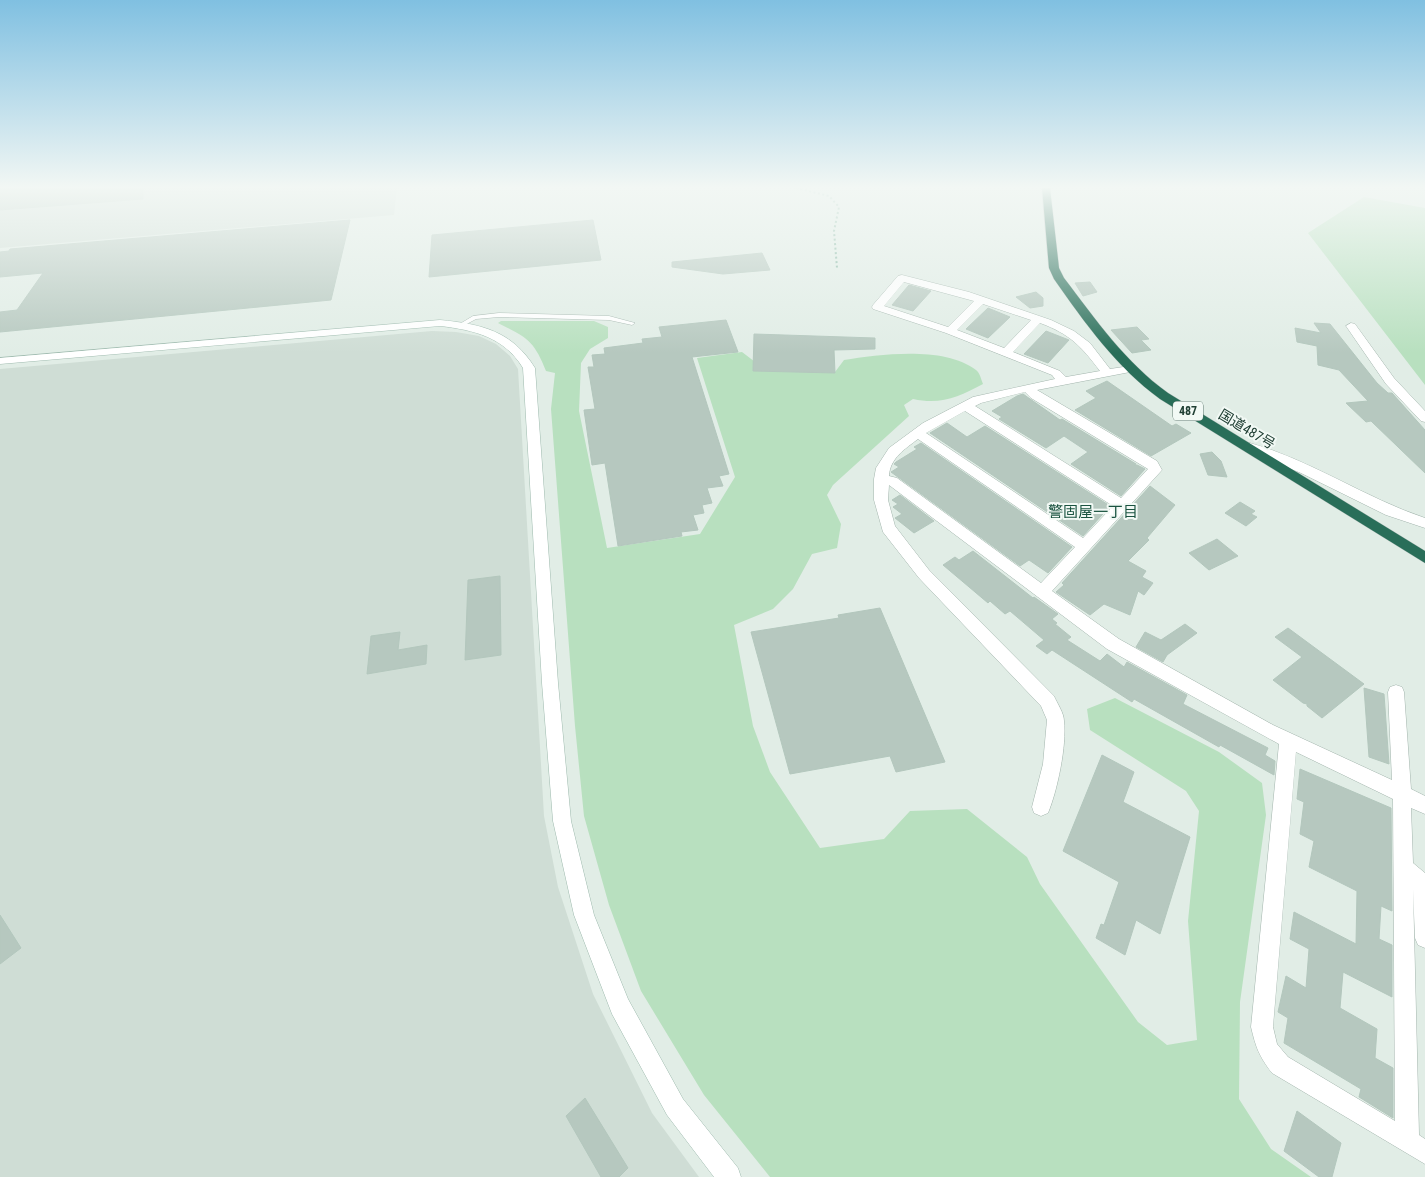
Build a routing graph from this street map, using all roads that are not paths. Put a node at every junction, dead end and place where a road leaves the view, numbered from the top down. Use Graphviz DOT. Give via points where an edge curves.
graph roads {
  1 [pos="1051,243"];
  2 [pos="981,300"];
  3 [pos="1038,319"];
  4 [pos="632,322"];
  5 [pos="461,325"];
  6 [pos="1351,326"];
  7 [pos="950,331"];
  8 [pos="1006,353"];
  9 [pos="0,362"];
  10 [pos="1130,369"];
  11 [pos="1108,374"];
  12 [pos="1063,382"];
  13 [pos="1028,388"];
  14 [pos="966,406"];
  15 [pos="1425,418"];
  16 [pos="918,433"];
  17 [pos="1244,444"];
  18 [pos="881,479"];
  19 [pos="1122,506"];
  20 [pos="1425,523"];
  21 [pos="1084,546"];
  22 [pos="1425,558"];
  23 [pos="1041,592"];
  24 [pos="1396,692"];
  25 [pos="1288,740"];
  26 [pos="1402,795"];
  27 [pos="1425,805"];
  28 [pos="1041,807"];
  29 [pos="1403,868"];
  30 [pos="1425,938"];
  31 [pos="1406,1141"];
  32 [pos="1425,1152"];
  33 [pos="729,1177"];
  1 -- 10 [label="highway, 国道487号 / 487" via="1054,268 1059,279"];
  2 -- 3 [label="street"];
  2 -- 7 [label="street"];
  2 -- 7 [label="street" via="902,278 877,307"];
  3 -- 8 [label="street"];
  3 -- 11 [label="street" via="1070,333 1086,345"];
  4 -- 5 [label="lane" via="609,318 499,315 475,317"];
  5 -- 9 [label="street" via="430,324"];
  5 -- 33 [label="street" via="482,329 505,340 523,355 529,368 562,821 584,915 620,1006 675,1107"];
  6 -- 15 [label="street" via="1390,381"];
  7 -- 8 [label="street"];
  8 -- 12 [label="street" via="1056,373"];
  10 -- 11 [label="street"];
  10 -- 17 [label="highway, 国道487号 / 487" via="1164,396"];
  11 -- 12 [label="street"];
  12 -- 13 [label="street"];
  13 -- 14 [label="street" via="977,400"];
  13 -- 19 [label="street" via="1152,464 1155,470"];
  14 -- 16 [label="street"];
  14 -- 19 [label="street"];
  16 -- 18 [label="street" via="894,451 883,468"];
  16 -- 21 [label="street"];
  17 -- 20 [label="street" via="1391,512"];
  17 -- 22 [label="highway, 国道487号 / 487"];
  18 -- 23 [label="street" via="892,481"];
  18 -- 28 [label="street" via="881,500 888,528 924,574 1048,701 1056,720 1052,764"];
  19 -- 21 [label="street"];
  21 -- 23 [label="street"];
  23 -- 25 [label="street" via="1113,644"];
  24 -- 26 [label="street"];
  25 -- 26 [label="street"];
  25 -- 31 [label="street" via="1262,1027 1267,1049 1280,1065"];
  26 -- 27 [label="street"];
  26 -- 29 [label="street"];
  29 -- 30 [label="street" via="1423,884"];
  29 -- 31 [label="street"];
  31 -- 32 [label="street"];
}
